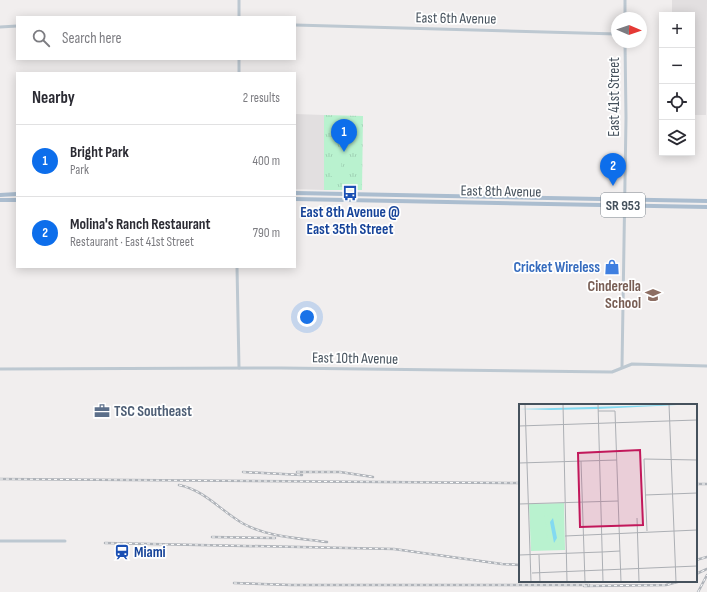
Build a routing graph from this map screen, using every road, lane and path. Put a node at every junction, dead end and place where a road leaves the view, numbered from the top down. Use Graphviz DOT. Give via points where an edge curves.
graph roads {
  1 [pos="239,0"];
  2 [pos="626,0"];
  3 [pos="625,12"];
  4 [pos="239,16"];
  5 [pos="296,24"];
  6 [pos="16,26"];
  7 [pos="0,27"];
  8 [pos="611,34"];
  9 [pos="625,48"];
  10 [pos="239,60"];
  11 [pos="239,72"];
  12 [pos="296,193"];
  13 [pos="16,194"];
  14 [pos="0,195"];
  15 [pos="296,199"];
  16 [pos="0,200"];
  17 [pos="16,200"];
  18 [pos="624,200"];
  19 [pos="707,201"];
  20 [pos="624,205"];
  21 [pos="707,207"];
  22 [pos="237,268"];
  23 [pos="707,366"];
  24 [pos="239,368"];
  25 [pos="622,368"];
  26 [pos="0,369"];
  27 [pos="65,540"];
  28 [pos="0,541"];
  1 -- 4 [label="street"];
  2 -- 3 [label="street"];
  5 -- 8 [label="street, East 6th Avenue"];
  6 -- 7 [label="street"];
  9 -- 18 [label="street, East 41st Street"];
  10 -- 11 [label="street"];
  12 -- 18 [label="main road, East 8th Avenue / SR 953"];
  13 -- 14 [label="main road"];
  15 -- 20 [label="main road, East 8th Avenue / SR 953"];
  16 -- 17 [label="main road"];
  18 -- 19 [label="main road, East 8th Avenue / SR 953"];
  18 -- 20 [label="street, East 41st Street"];
  20 -- 21 [label="main road, East 8th Avenue / SR 953"];
  20 -- 25 [label="street, East 41st Street"];
  22 -- 24 [label="street"];
  23 -- 25 [label="street, East 10th Avenue" via="632,364"];
  24 -- 25 [label="street, East 10th Avenue" via="612,372"];
  24 -- 26 [label="street, East 10th Avenue"];
  27 -- 28 [label="street"];
}
